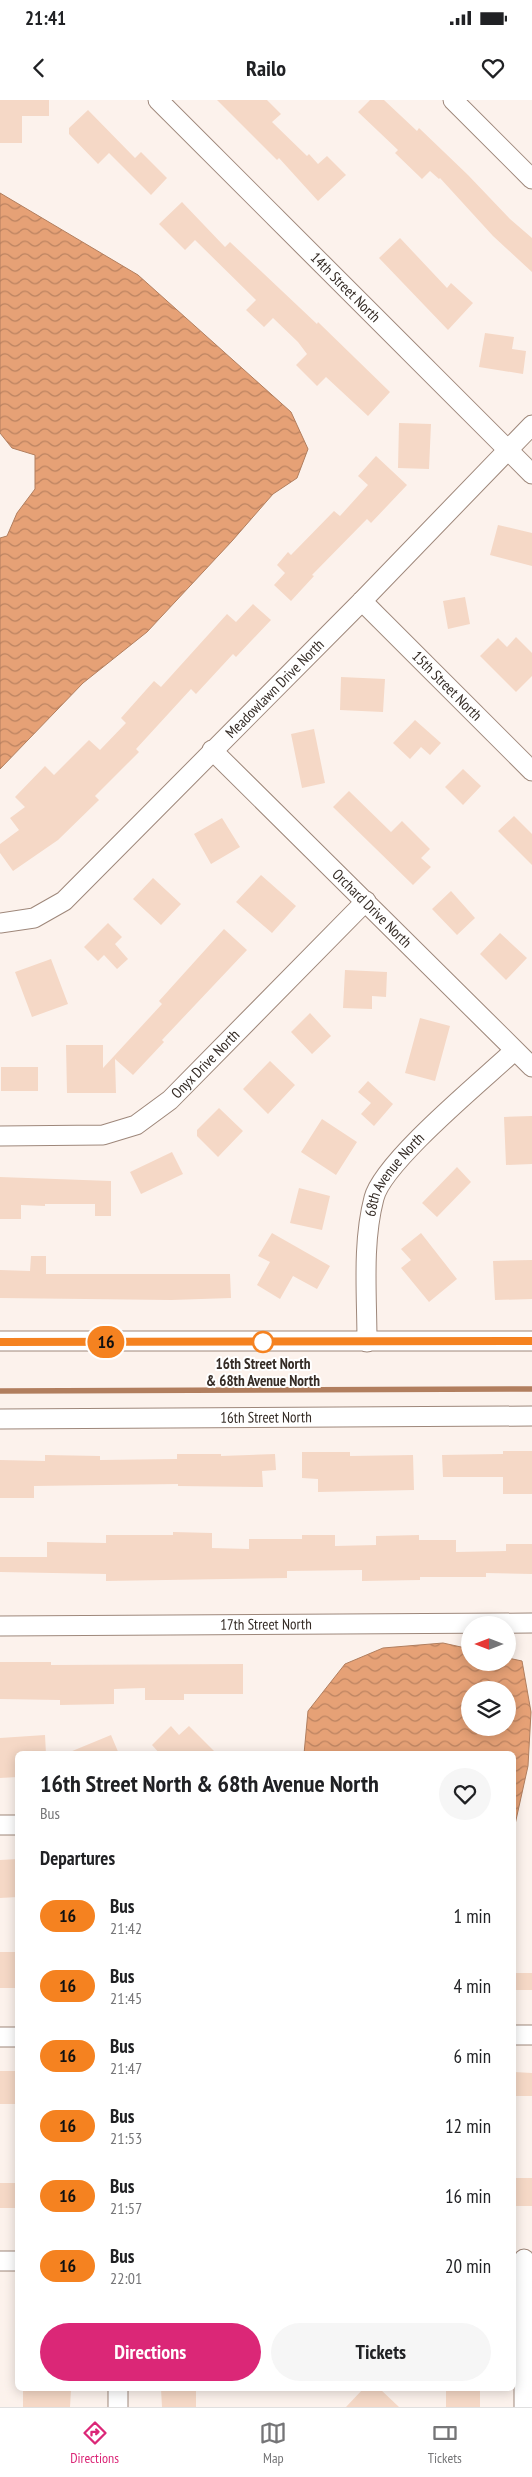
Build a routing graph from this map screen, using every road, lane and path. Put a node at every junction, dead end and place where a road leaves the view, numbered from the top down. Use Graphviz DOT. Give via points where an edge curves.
graph roads {
  1 [pos="158,100"];
  2 [pos="453,100"];
  3 [pos="532,179"];
  4 [pos="532,425"];
  5 [pos="508,450"];
  6 [pos="532,474"];
  7 [pos="362,601"];
  8 [pos="212,750"];
  9 [pos="532,771"];
  10 [pos="366,901"];
  11 [pos="0,923"];
  12 [pos="514,1051"];
  13 [pos="532,1067"];
  14 [pos="0,1136"];
  15 [pos="532,1341"];
  16 [pos="0,1342"];
  17 [pos="367,1342"];
  18 [pos="532,1416"];
  19 [pos="0,1419"];
  20 [pos="532,1624"];
  21 [pos="0,1626"];
  22 [pos="0,1825"];
  23 [pos="15,1825"];
  24 [pos="516,2035"];
  25 [pos="532,2035"];
  26 [pos="0,2037"];
  27 [pos="15,2037"];
  28 [pos="523,2259"];
  29 [pos="0,2261"];
  30 [pos="15,2261"];
  31 [pos="118,2391"];
  32 [pos="118,2407"];
  33 [pos="524,2407"];
  1 -- 5 [label="street, 14th Street North"];
  2 -- 3 [label="street"];
  4 -- 5 [label="street, Meadowlawn Drive North"];
  5 -- 6 [label="street, 14th Street North"];
  5 -- 7 [label="street, Meadowlawn Drive North"];
  7 -- 8 [label="street, Meadowlawn Drive North"];
  7 -- 9 [label="street, 15th Street North"];
  8 -- 10 [label="street, Orchard Drive North"];
  8 -- 11 [label="street, Meadowlawn Drive North" via="64,901 34,918"];
  10 -- 12 [label="street, Orchard Drive North"];
  10 -- 14 [label="street, Onyx Drive North" via="170,1100 136,1125 103,1135"];
  12 -- 13 [label="street, Orchard Drive North"];
  12 -- 17 [label="street, 68th Avenue North" via="396,1160 374,1196 367,1239"];
  15 -- 17 [label="street"];
  16 -- 17 [label="street"];
  18 -- 19 [label="street, 16th Street North"];
  20 -- 21 [label="street, 17th Street North"];
  22 -- 23 [label="street"];
  24 -- 25 [label="street"];
  26 -- 27 [label="street"];
  28 -- 33 [label="street"];
  29 -- 30 [label="street"];
  31 -- 32 [label="street"];
}
